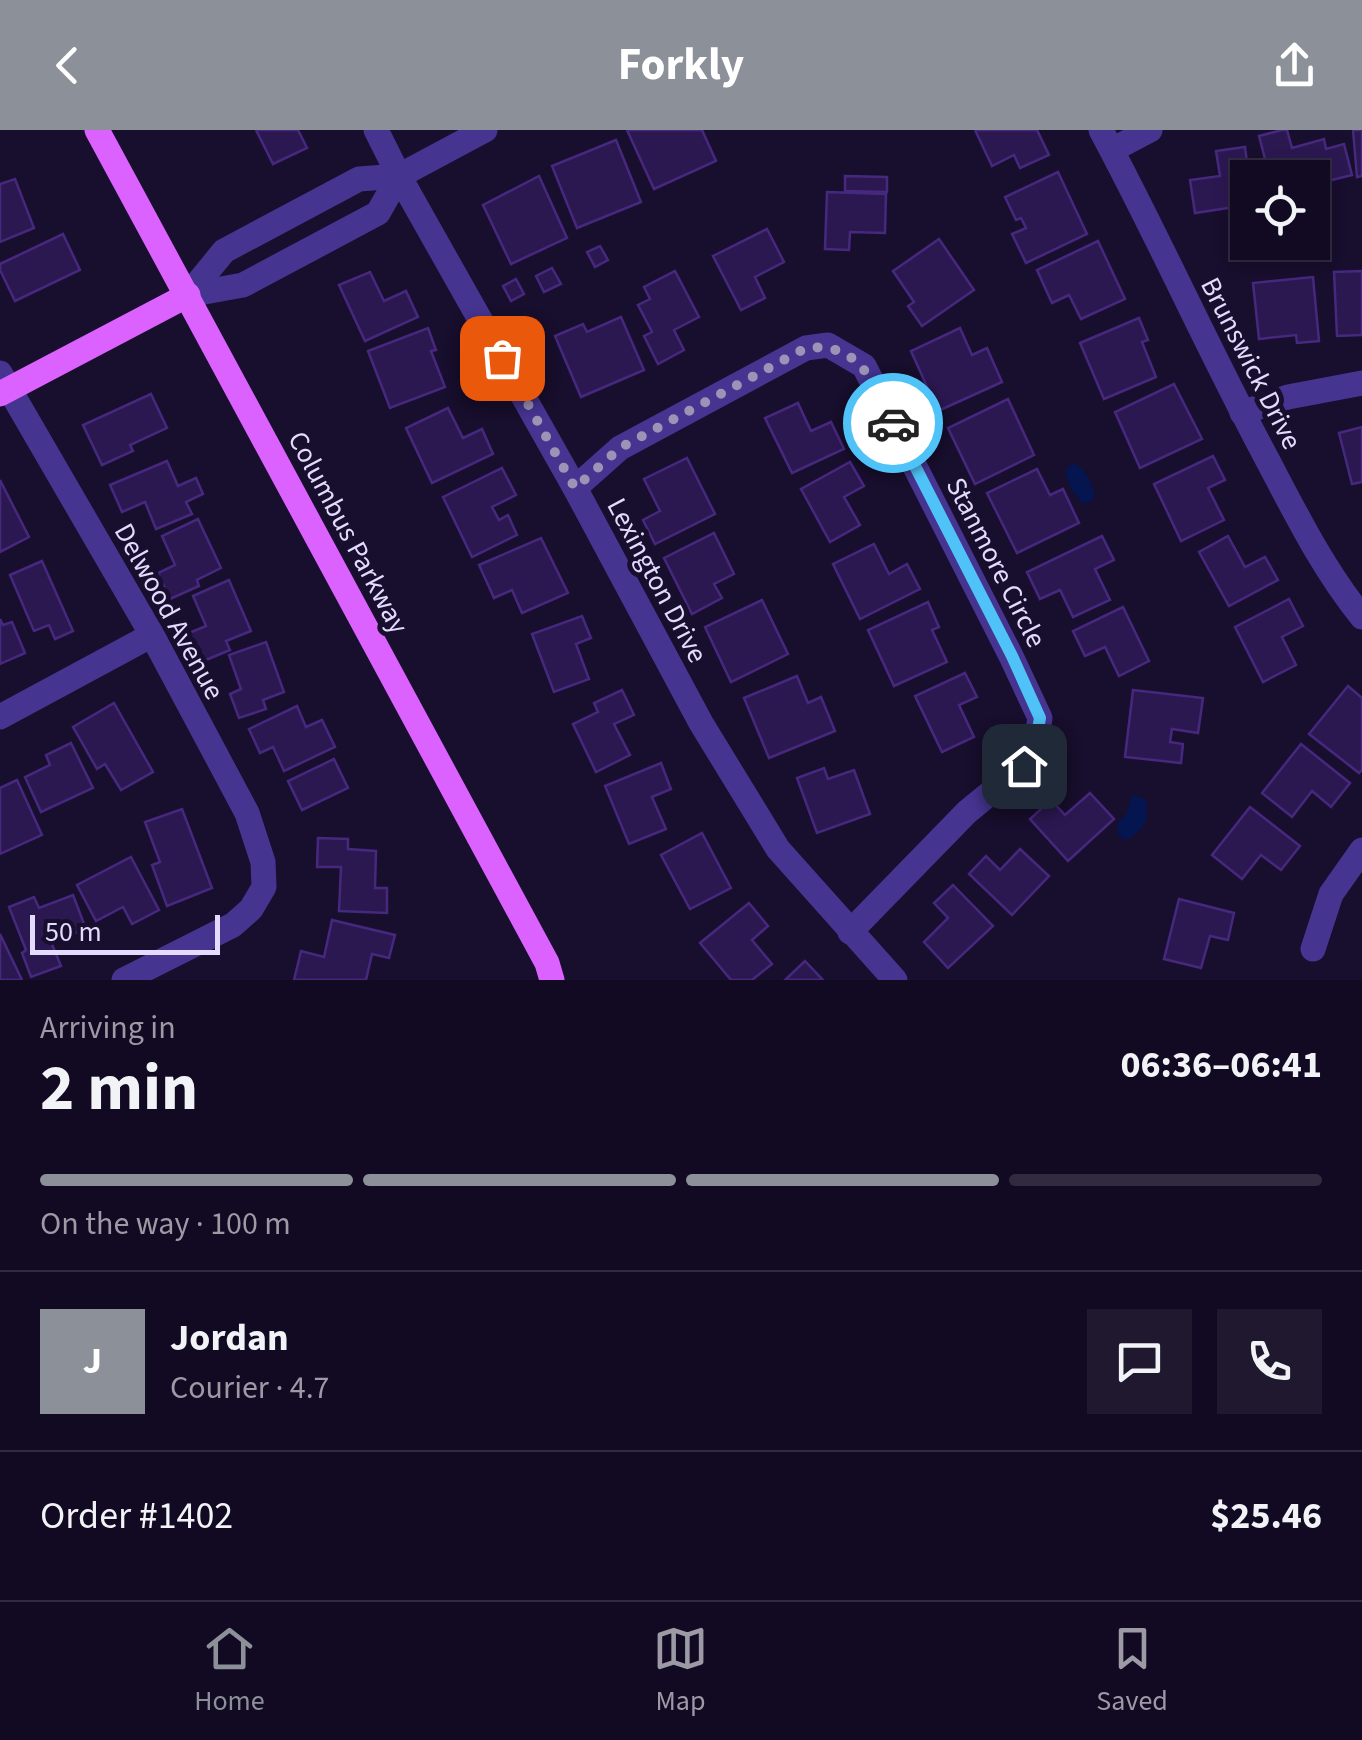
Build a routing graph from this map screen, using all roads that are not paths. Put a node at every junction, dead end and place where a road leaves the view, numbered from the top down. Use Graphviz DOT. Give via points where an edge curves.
graph roads {
  1 [pos="97,130"];
  2 [pos="376,130"];
  3 [pos="485,130"];
  4 [pos="1150,130"];
  5 [pos="1106,140"];
  6 [pos="399,176"];
  7 [pos="188,295"];
  8 [pos="1362,383"];
  9 [pos="3,385"];
  10 [pos="1242,413"];
  11 [pos="575,488"];
  12 [pos="1362,617"];
  13 [pos="152,635"];
  14 [pos="0,716"];
  15 [pos="1362,850"];
  16 [pos="850,932"];
  17 [pos="1314,949"];
  18 [pos="554,974"];
  19 [pos="124,980"];
  20 [pos="895,980"];
  1 -- 7 [label="main road, Columbus Parkway"];
  2 -- 6 [label="street, Lexington Drive"];
  3 -- 6 [label="street"];
  4 -- 5 [label="street"];
  5 -- 10 [label="street, Brunswick Drive"];
  6 -- 7 [label="street" via="359,179 224,251"];
  6 -- 7 [label="street" via="378,213 243,285"];
  6 -- 11 [label="street, Lexington Drive"];
  7 -- 9 [label="main road"];
  7 -- 18 [label="main road, Columbus Parkway"];
  8 -- 10 [label="street"];
  9 -- 13 [label="street, Delwood Avenue"];
  10 -- 12 [label="street, Brunswick Drive" via="1312,544"];
  11 -- 16 [label="street, Lexington Drive" via="701,723 778,849"];
  11 -- 16 [label="street, Stanmore Circle" via="620,448 806,348 828,346 864,366 1040,718 1024,766 967,812"];
  13 -- 14 [label="street"];
  13 -- 19 [label="street, Delwood Avenue" via="247,813 264,887 233,925"];
  15 -- 17 [label="street" via="1331,894"];
  16 -- 20 [label="street, Lexington Drive"];
}
